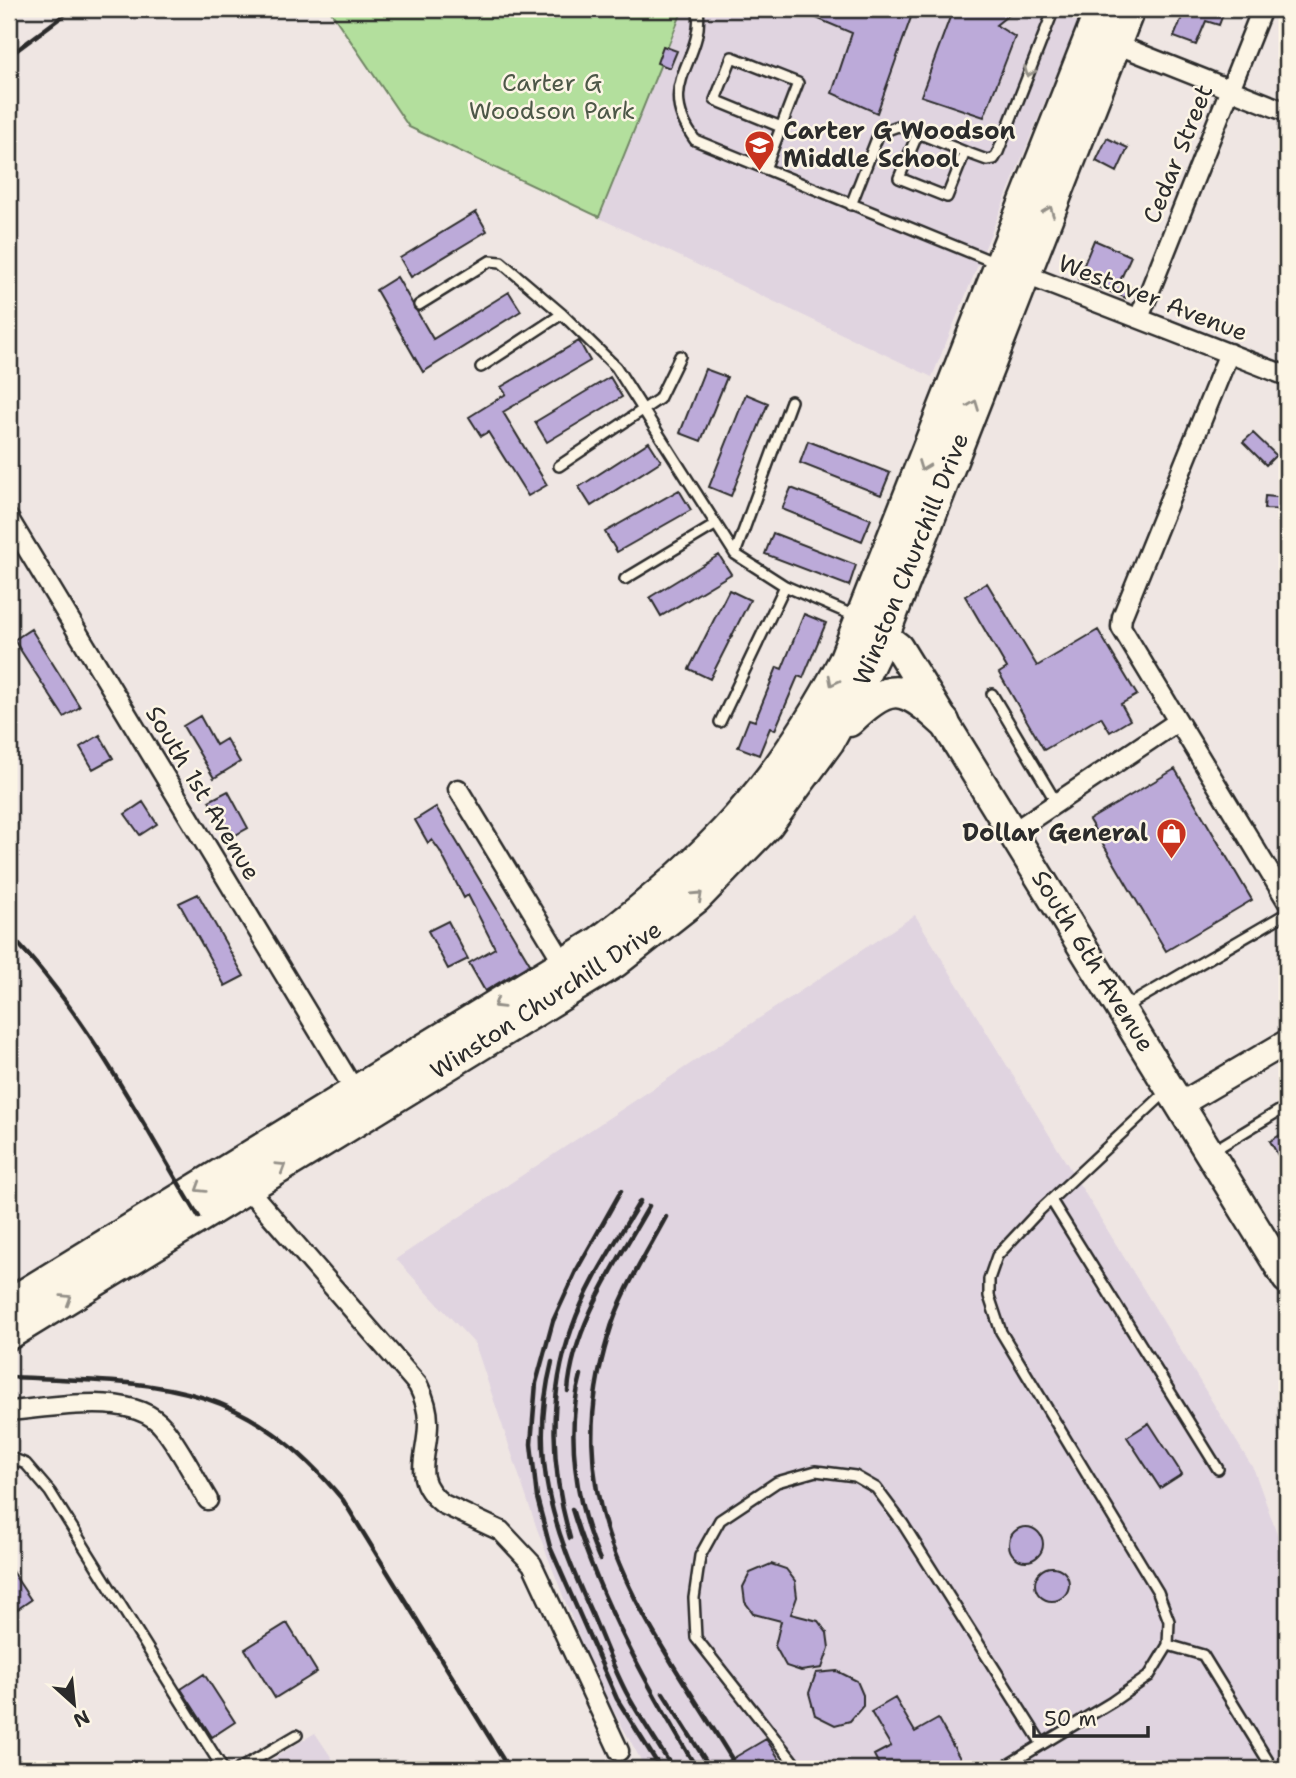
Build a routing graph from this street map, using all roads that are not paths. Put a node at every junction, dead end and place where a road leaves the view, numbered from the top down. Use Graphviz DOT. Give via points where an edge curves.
graph roads {
  1 [pos="698,9"];
  2 [pos="1054,9"];
  3 [pos="1129,9"];
  4 [pos="1262,9"];
  5 [pos="1102,29"];
  6 [pos="1230,90"];
  7 [pos="1287,112"];
  8 [pos="781,127"];
  9 [pos="918,133"];
  10 [pos="965,152"];
  11 [pos="765,169"];
  12 [pos="852,205"];
  13 [pos="1013,270"];
  14 [pos="419,305"];
  15 [pos="562,314"];
  16 [pos="1139,318"];
  17 [pos="1229,353"];
  18 [pos="680,356"];
  19 [pos="481,367"];
  20 [pos="1287,376"];
  21 [pos="791,401"];
  22 [pos="646,410"];
  23 [pos="559,466"];
  24 [pos="9,519"];
  25 [pos="716,526"];
  26 [pos="735,554"];
  27 [pos="625,579"];
  28 [pos="785,586"];
  29 [pos="873,627"];
  30 [pos="992,694"];
  31 [pos="720,722"];
  32 [pos="944,722"];
  33 [pos="1177,722"];
  34 [pos="829,741"];
  35 [pos="458,789"];
  36 [pos="1056,802"];
  37 [pos="1013,832"];
  38 [pos="1287,901"];
  39 [pos="1287,913"];
  40 [pos="571,975"];
  41 [pos="1122,1009"];
  42 [pos="1287,1042"];
  43 [pos="1176,1096"];
  44 [pos="362,1102"];
  45 [pos="1287,1105"];
  46 [pos="1210,1153"];
  47 [pos="247,1188"];
  48 [pos="1051,1200"];
  49 [pos="1287,1279"];
  50 [pos="9,1304"];
  51 [pos="9,1335"];
  52 [pos="9,1411"];
  53 [pos="9,1457"];
  54 [pos="1218,1469"];
  55 [pos="208,1500"];
  56 [pos="1168,1646"];
  57 [pos="297,1735"];
  58 [pos="1042,1744"];
  59 [pos="619,1751"];
  60 [pos="223,1769"];
  61 [pos="239,1769"];
  62 [pos="799,1769"];
  63 [pos="1001,1769"];
  64 [pos="1273,1769"];
  1 -- 11 [label="lane" via="697,32 678,88 677,104 686,128 695,140"];
  2 -- 10 [label="lane, one-way" via="994,159"];
  3 -- 5 [label="highway, Winston Churchill Drive"];
  4 -- 6 [label="street, Cedar Street"];
  5 -- 6 [label="street"];
  5 -- 13 [label="highway, Winston Churchill Drive"];
  6 -- 7 [label="street"];
  6 -- 16 [label="street, Cedar Street"];
  8 -- 8 [label="lane" via="798,83 732,57 716,100"];
  8 -- 11 [label="lane"];
  9 -- 10 [label="lane"];
  9 -- 10 [label="lane" via="899,178 947,197"];
  9 -- 12 [label="lane" via="898,126 879,133"];
  11 -- 12 [label="lane"];
  12 -- 13 [label="lane"];
  13 -- 16 [label="street, Westover Avenue"];
  13 -- 29 [label="highway, Winston Churchill Drive"];
  14 -- 15 [label="lane" via="497,260"];
  15 -- 19 [label="lane"];
  15 -- 22 [label="lane" via="616,366"];
  16 -- 17 [label="street, Westover Avenue"];
  17 -- 20 [label="street, Westover Avenue"];
  17 -- 33 [label="street" via="1122,617 1123,635"];
  18 -- 22 [label="lane" via="667,388"];
  21 -- 26 [label="lane"];
  22 -- 23 [label="lane"];
  22 -- 25 [label="lane"];
  24 -- 44 [label="street, South 1st Avenue"];
  25 -- 26 [label="lane"];
  25 -- 27 [label="lane"];
  26 -- 28 [label="lane"];
  28 -- 29 [label="lane"];
  28 -- 31 [label="lane"];
  29 -- 32 [label="main road, South 6th Avenue" via="898,647"];
  29 -- 34 [label="highway, Winston Churchill Drive"];
  29 -- 40 [label="highway, Winston Churchill Drive, one-way" via="792,752 742,816 667,890 599,942"];
  30 -- 36 [label="lane"];
  32 -- 34 [label="highway" via="908,694 886,693 868,702"];
  32 -- 37 [label="main road, South 6th Avenue"];
  33 -- 36 [label="street"];
  33 -- 38 [label="street"];
  40 -- 34 [label="highway, Winston Churchill Drive, one-way" via="656,932 724,872 768,824"];
  35 -- 40 [label="street"];
  36 -- 37 [label="street"];
  37 -- 41 [label="main road, South 6th Avenue"];
  39 -- 41 [label="lane"];
  40 -- 44 [label="highway, Winston Churchill Drive"];
  41 -- 43 [label="main road, South 6th Avenue"];
  42 -- 43 [label="street"];
  43 -- 46 [label="main road, South 6th Avenue"];
  43 -- 48 [label="lane"];
  47 -- 44 [label="highway, Winston Churchill Drive, one-way"];
  44 -- 50 [label="highway, Winston Churchill Drive, one-way"];
  45 -- 46 [label="lane"];
  46 -- 49 [label="main road, South 6th Avenue"];
  51 -- 47 [label="highway, Winston Churchill Drive, one-way"];
  47 -- 59 [label="street" via="418,1385 428,1413 421,1468 426,1483 443,1504 501,1531 533,1564"];
  48 -- 54 [label="lane"];
  48 -- 56 [label="lane" via="997,1256 989,1279 992,1312 1158,1592 1170,1621"];
  52 -- 55 [label="street" via="126,1405 140,1409 163,1427"];
  53 -- 60 [label="lane" via="26,1464 50,1492"];
  56 -- 58 [label="lane" via="1149,1676"];
  56 -- 64 [label="lane" via="1203,1655"];
  57 -- 61 [label="lane"];
  58 -- 62 [label="lane" via="876,1488 855,1476 816,1471 777,1482 720,1520 700,1556 694,1598 696,1638"];
  58 -- 63 [label="lane"];
}
